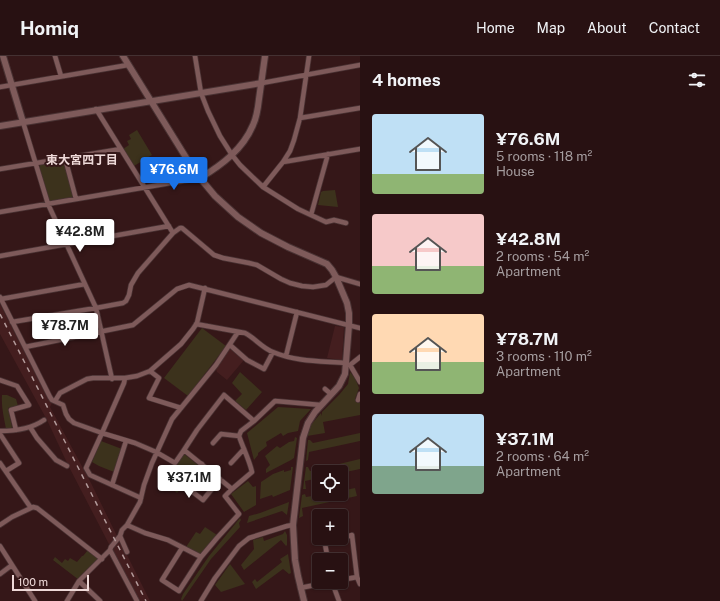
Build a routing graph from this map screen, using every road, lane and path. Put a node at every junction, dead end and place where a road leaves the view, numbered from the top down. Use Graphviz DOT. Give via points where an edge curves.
graph roads {
  1 [pos="3,56"];
  2 [pos="55,56"];
  3 [pos="122,56"];
  4 [pos="195,56"];
  5 [pos="265,56"];
  6 [pos="309,56"];
  7 [pos="128,65"];
  8 [pos="360,65"];
  9 [pos="307,74"];
  10 [pos="61,76"];
  11 [pos="262,82"];
  12 [pos="12,85"];
  13 [pos="0,87"];
  14 [pos="201,93"];
  15 [pos="150,101"];
  16 [pos="360,108"];
  17 [pos="96,109"];
  18 [pos="300,118"];
  19 [pos="23,122"];
  20 [pos="0,126"];
  21 [pos="121,149"];
  22 [pos="360,149"];
  23 [pos="328,154"];
  24 [pos="232,155"];
  25 [pos="65,158"];
  26 [pos="283,162"];
  27 [pos="36,164"];
  28 [pos="0,170"];
  29 [pos="200,178"];
  30 [pos="263,187"];
  31 [pos="145,188"];
  32 [pos="76,199"];
  33 [pos="48,204"];
  34 [pos="0,212"];
  35 [pos="311,216"];
  36 [pos="346,223"];
  37 [pos="169,226"];
  38 [pos="173,233"];
  39 [pos="66,244"];
  40 [pos="0,256"];
  41 [pos="336,277"];
  42 [pos="85,284"];
  43 [pos="360,284"];
  44 [pos="205,288"];
  45 [pos="0,298"];
  46 [pos="96,308"];
  47 [pos="297,312"];
  48 [pos="12,322"];
  49 [pos="196,324"];
  50 [pos="349,325"];
  51 [pos="360,328"];
  52 [pos="101,331"];
  53 [pos="238,332"];
  54 [pos="230,345"];
  55 [pos="25,347"];
  56 [pos="273,352"];
  57 [pos="286,356"];
  58 [pos="360,357"];
  59 [pos="348,364"];
  60 [pos="150,371"];
  61 [pos="125,378"];
  62 [pos="112,379"];
  63 [pos="0,380"];
  64 [pos="360,382"];
  65 [pos="324,389"];
  66 [pos="331,394"];
  67 [pos="360,394"];
  68 [pos="358,400"];
  69 [pos="54,401"];
  70 [pos="321,406"];
  71 [pos="181,408"];
  72 [pos="44,420"];
  73 [pos="254,421"];
  74 [pos="30,427"];
  75 [pos="16,430"];
  76 [pos="0,431"];
  77 [pos="102,433"];
  78 [pos="0,434"];
  79 [pos="239,436"];
  80 [pos="126,440"];
  81 [pos="213,443"];
  82 [pos="244,449"];
  83 [pos="184,450"];
  84 [pos="156,452"];
  85 [pos="0,463"];
  86 [pos="231,463"];
  87 [pos="202,464"];
  88 [pos="67,466"];
  89 [pos="6,471"];
  90 [pos="220,479"];
  91 [pos="112,485"];
  92 [pos="232,489"];
  93 [pos="141,498"];
  94 [pos="31,508"];
  95 [pos="0,525"];
  96 [pos="127,525"];
  97 [pos="293,525"];
  98 [pos="120,536"];
  99 [pos="0,547"];
  100 [pos="182,548"];
  101 [pos="110,550"];
  102 [pos="127,552"];
  103 [pos="327,553"];
  104 [pos="201,557"];
  105 [pos="102,558"];
  106 [pos="12,565"];
  107 [pos="0,574"];
  108 [pos="358,577"];
  109 [pos="348,579"];
  110 [pos="79,581"];
  111 [pos="360,584"];
  112 [pos="312,586"];
  113 [pos="300,588"];
  114 [pos="334,589"];
  115 [pos="36,601"];
  116 [pos="67,601"];
  117 [pos="100,601"];
  118 [pos="137,601"];
  119 [pos="201,601"];
  120 [pos="304,601"];
  121 [pos="339,601"];
  1 -- 12 [label="street"];
  2 -- 10 [label="street"];
  3 -- 7 [label="street"];
  4 -- 14 [label="street"];
  5 -- 11 [label="street"];
  6 -- 9 [label="street"];
  7 -- 10 [label="street"];
  7 -- 15 [label="street"];
  8 -- 9 [label="street"];
  9 -- 11 [label="street"];
  9 -- 18 [label="street"];
  10 -- 12 [label="street"];
  11 -- 14 [label="street"];
  11 -- 24 [label="street" via="254,125"];
  12 -- 13 [label="street"];
  12 -- 19 [label="street"];
  14 -- 15 [label="street"];
  14 -- 24 [label="street" via="214,126"];
  15 -- 17 [label="street"];
  15 -- 29 [label="street"];
  16 -- 18 [label="street"];
  17 -- 19 [label="street"];
  17 -- 21 [label="street"];
  18 -- 26 [label="street" via="290,151"];
  19 -- 20 [label="street"];
  19 -- 27 [label="street"];
  21 -- 25 [label="street"];
  21 -- 31 [label="street"];
  22 -- 23 [label="street"];
  23 -- 26 [label="street"];
  23 -- 35 [label="street"];
  24 -- 29 [label="street"];
  24 -- 30 [label="street"];
  25 -- 27 [label="street"];
  25 -- 32 [label="street"];
  26 -- 30 [label="street"];
  27 -- 28 [label="street"];
  27 -- 33 [label="street"];
  29 -- 31 [label="street"];
  29 -- 41 [label="street" via="215,196 249,225 273,240 327,264"];
  30 -- 35 [label="street"];
  31 -- 32 [label="street"];
  31 -- 37 [label="street"];
  32 -- 33 [label="street"];
  33 -- 34 [label="street"];
  33 -- 39 [label="street"];
  35 -- 36 [label="street" via="326,222 334,220"];
  37 -- 38 [label="street"];
  37 -- 39 [label="street"];
  38 -- 41 [label="street" via="182,228 214,255 257,265 290,284 313,287 326,285"];
  38 -- 46 [label="street" via="138,273 126,301"];
  39 -- 40 [label="street"];
  39 -- 42 [label="street"];
  41 -- 43 [label="street"];
  41 -- 50 [label="street" via="347,303"];
  42 -- 45 [label="street"];
  42 -- 46 [label="street"];
  44 -- 47 [label="street"];
  44 -- 49 [label="street"];
  44 -- 52 [label="street" via="189,285 177,289 133,325"];
  45 -- 48 [label="street"];
  46 -- 48 [label="street"];
  46 -- 52 [label="street"];
  47 -- 50 [label="street"];
  47 -- 57 [label="street"];
  48 -- 55 [label="street"];
  49 -- 53 [label="street"];
  49 -- 60 [label="street" via="181,344"];
  50 -- 51 [label="street"];
  50 -- 59 [label="street"];
  52 -- 55 [label="street"];
  52 -- 62 [label="street"];
  53 -- 54 [label="street"];
  53 -- 56 [label="street" via="249,335"];
  54 -- 56 [label="street" via="247,360 264,368"];
  54 -- 71 [label="street"];
  55 -- 69 [label="street" via="50,398"];
  56 -- 57 [label="street"];
  57 -- 59 [label="street"];
  58 -- 59 [label="street"];
  59 -- 64 [label="street"];
  59 -- 66 [label="street" via="342,381"];
  60 -- 61 [label="street"];
  60 -- 71 [label="street" via="159,378 149,398"];
  61 -- 62 [label="street"];
  61 -- 77 [label="street"];
  62 -- 69 [label="street" via="86,379 60,393"];
  63 -- 75 [label="street" via="18,386 29,405 11,410"];
  65 -- 66 [label="street"];
  66 -- 70 [label="street"];
  67 -- 68 [label="street"];
  69 -- 77 [label="street" via="63,406 69,419 74,423"];
  70 -- 73 [label="street" via="275,401"];
  70 -- 97 [label="street" via="308,423 303,436"];
  71 -- 84 [label="street" via="172,418"];
  72 -- 74 [label="street"];
  73 -- 79 [label="street" via="241,431"];
  73 -- 83 [label="street" via="224,395"];
  74 -- 75 [label="street"];
  74 -- 88 [label="street" via="56,460"];
  75 -- 76 [label="street"];
  77 -- 80 [label="street"];
  77 -- 91 [label="street" via="86,468 90,475"];
  78 -- 89 [label="street" via="19,463"];
  79 -- 81 [label="street" via="221,434"];
  79 -- 82 [label="street"];
  80 -- 84 [label="street"];
  80 -- 91 [label="street"];
  82 -- 86 [label="street"];
  82 -- 92 [label="street" via="252,472"];
  83 -- 84 [label="street" via="175,463"];
  83 -- 87 [label="street"];
  84 -- 93 [label="street"];
  85 -- 89 [label="street"];
  87 -- 90 [label="street"];
  87 -- 90 [label="street" via="186,486 203,500"];
  89 -- 94 [label="street"];
  90 -- 92 [label="street"];
  91 -- 93 [label="street"];
  92 -- 104 [label="street" via="225,496 239,514"];
  93 -- 96 [label="street"];
  94 -- 95 [label="street"];
  94 -- 105 [label="street" via="37,508"];
  96 -- 98 [label="street"];
  96 -- 100 [label="street"];
  97 -- 113 [label="street"];
  97 -- 119 [label="street" via="249,538 239,546"];
  98 -- 101 [label="street"];
  98 -- 102 [label="street"];
  99 -- 106 [label="street"];
  100 -- 104 [label="street"];
  100 -- 104 [label="street" via="162,580 179,591"];
  101 -- 105 [label="street"];
  101 -- 118 [label="street"];
  103 -- 108 [label="street" via="325,544 352,535"];
  105 -- 110 [label="street"];
  106 -- 107 [label="street"];
  106 -- 115 [label="street"];
  108 -- 109 [label="street"];
  108 -- 111 [label="street"];
  110 -- 116 [label="street"];
  110 -- 117 [label="street"];
  112 -- 113 [label="street"];
  113 -- 120 [label="street"];
  114 -- 121 [label="street"];
}
